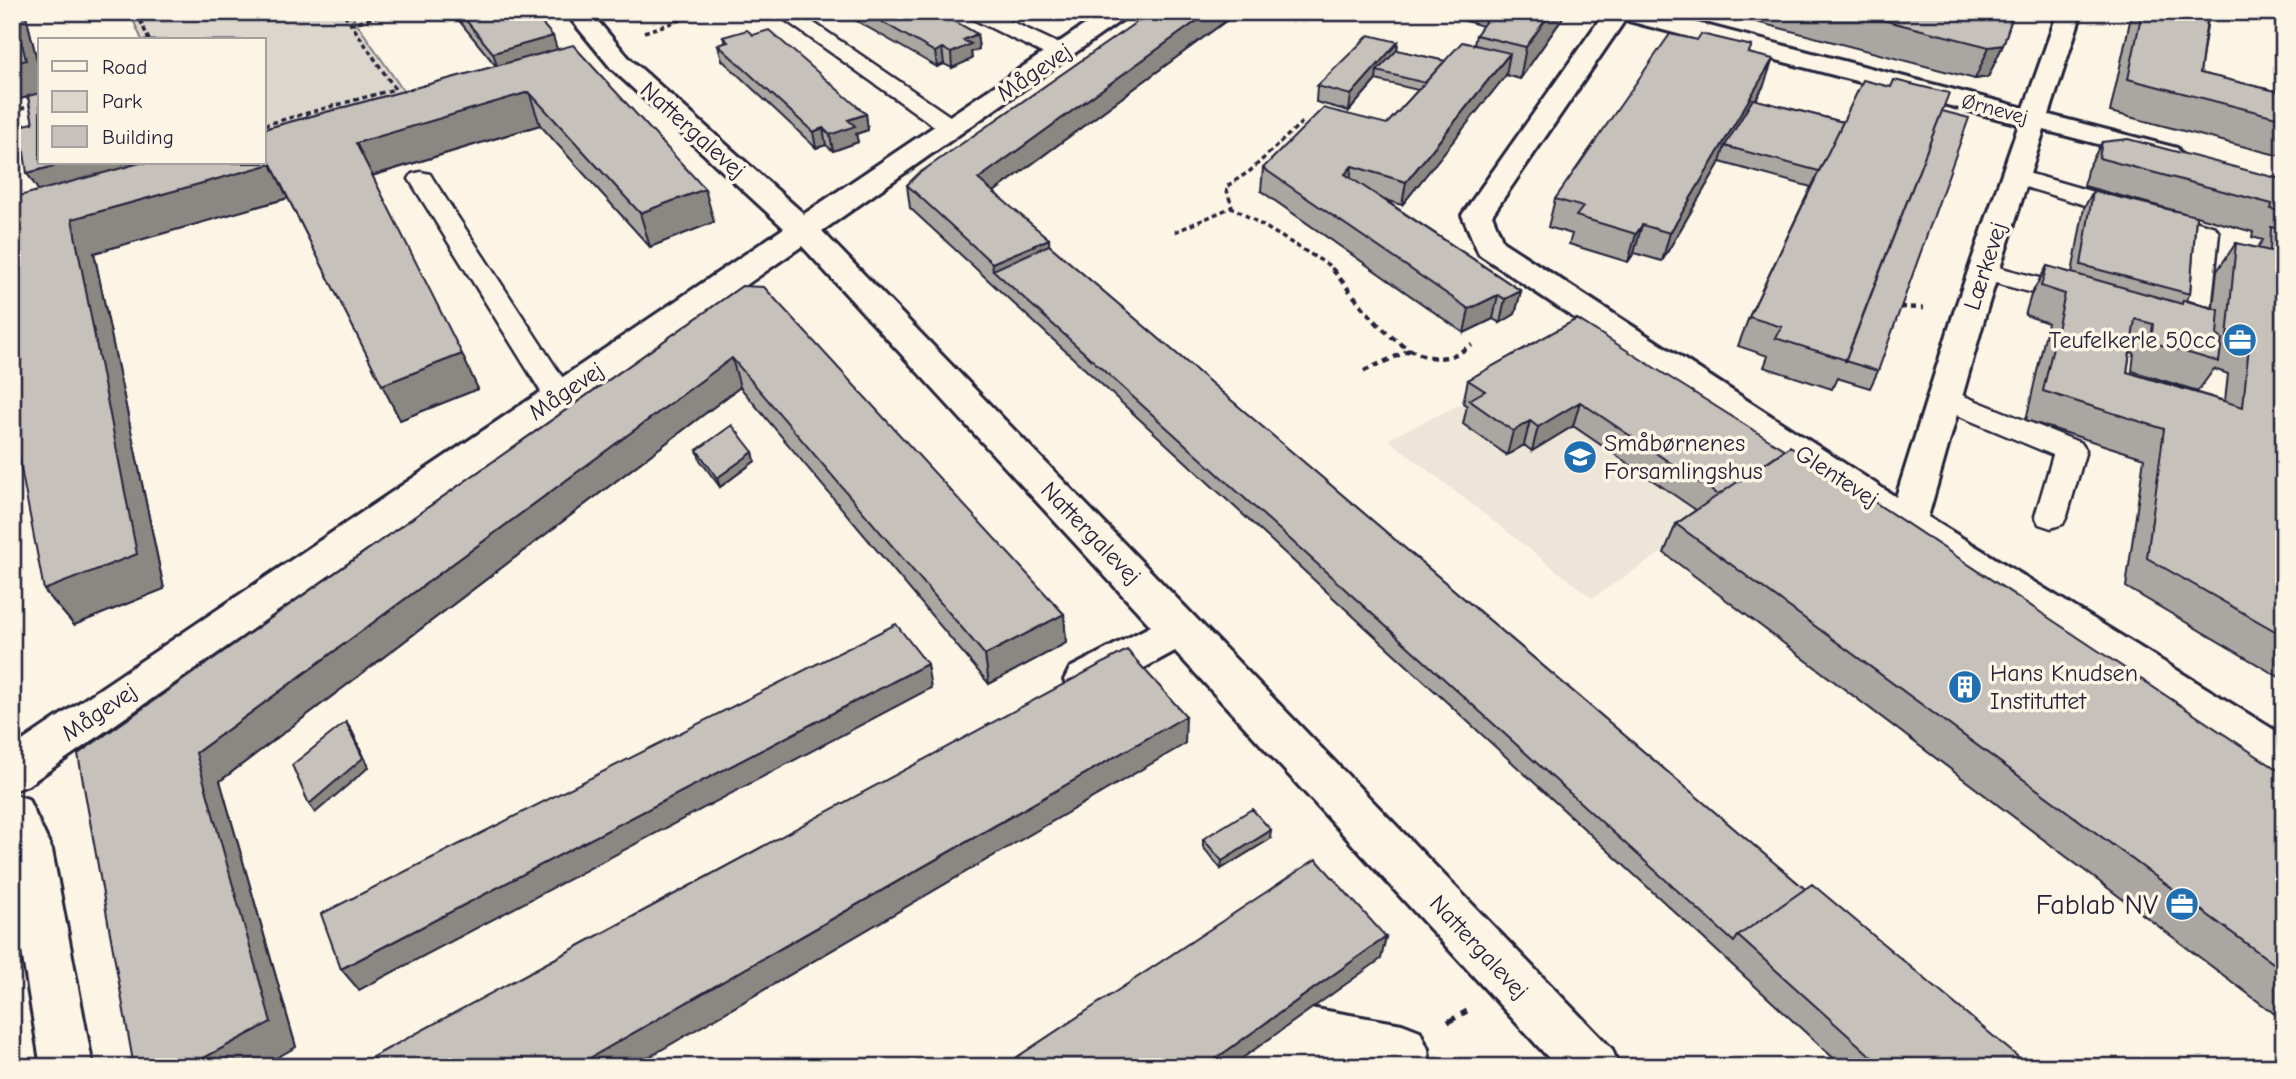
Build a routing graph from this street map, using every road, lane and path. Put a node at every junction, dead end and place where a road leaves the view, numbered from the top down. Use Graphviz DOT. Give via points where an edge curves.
graph roads {
  1 [pos="149,12"];
  2 [pos="343,12"];
  3 [pos="395,12"];
  4 [pos="576,12"];
  5 [pos="706,12"];
  6 [pos="784,12"];
  7 [pos="974,12"];
  8 [pos="1121,12"];
  9 [pos="1618,12"];
  10 [pos="1625,12"];
  11 [pos="2070,12"];
  12 [pos="351,24"];
  13 [pos="148,38"];
  14 [pos="1062,54"];
  15 [pos="606,59"];
  16 [pos="38,104"];
  17 [pos="12,111"];
  18 [pos="2033,118"];
  19 [pos="1302,122"];
  20 [pos="266,124"];
  21 [pos="952,128"];
  22 [pos="2191,161"];
  23 [pos="2014,176"];
  24 [pos="421,179"];
  25 [pos="1233,207"];
  26 [pos="803,229"];
  27 [pos="1175,232"];
  28 [pos="1983,271"];
  29 [pos="2102,304"];
  30 [pos="2155,319"];
  31 [pos="1472,345"];
  32 [pos="1413,349"];
  33 [pos="1364,371"];
  34 [pos="559,396"];
  35 [pos="1944,398"];
  36 [pos="2051,516"];
  37 [pos="1907,522"];
  38 [pos="1182,628"];
  39 [pos="1048,700"];
  40 [pos="2284,759"];
  41 [pos="12,772"];
  42 [pos="12,813"];
  43 [pos="1514,984"];
  44 [pos="1403,1058"];
  45 [pos="66,1067"];
  46 [pos="1264,1067"];
  47 [pos="1594,1067"];
  1 -- 13 [label="path" via="138,15"];
  2 -- 12 [label="path"];
  3 -- 12 [label="path"];
  4 -- 15 [label="street, Nattergalevej"];
  5 -- 15 [label="path"];
  6 -- 21 [label="lane"];
  7 -- 14 [label="lane"];
  8 -- 14 [label="street, Mågevej"];
  9 -- 37 [label="street, Glentevej" via="1477,215 1490,247"];
  10 -- 18 [label="street, Ørnevej"];
  11 -- 18 [label="street, Lærkevej"];
  12 -- 20 [label="path" via="395,89"];
  14 -- 21 [label="street, Mågevej"];
  15 -- 26 [label="street, Nattergalevej"];
  16 -- 17 [label="path"];
  18 -- 22 [label="street, Ørnevej"];
  18 -- 23 [label="street, Lærkevej"];
  19 -- 25 [label="path" via="1226,187"];
  21 -- 26 [label="street, Mågevej"];
  23 -- 28 [label="street, Lærkevej"];
  23 -- 30 [label="lane" via="2206,233 2195,330"];
  24 -- 34 [label="lane"];
  25 -- 27 [label="path"];
  25 -- 32 [label="path" via="1330,266 1392,340"];
  26 -- 34 [label="street, Mågevej"];
  26 -- 38 [label="street, Nattergalevej"];
  28 -- 29 [label="lane"];
  28 -- 35 [label="street, Lærkevej"];
  31 -- 32 [label="path" via="1448,357"];
  32 -- 33 [label="path"];
  34 -- 41 [label="street, Mågevej"];
  35 -- 36 [label="lane" via="2070,450"];
  35 -- 37 [label="street, Lærkevej"];
  37 -- 40 [label="street, Glentevej"];
  38 -- 39 [label="street"];
  38 -- 43 [label="street, Nattergalevej"];
  42 -- 45 [label="street" via="29,850"];
  43 -- 44 [label="path"];
  43 -- 47 [label="street, Nattergalevej"];
  44 -- 46 [label="street" via="1310,1033"];
}
